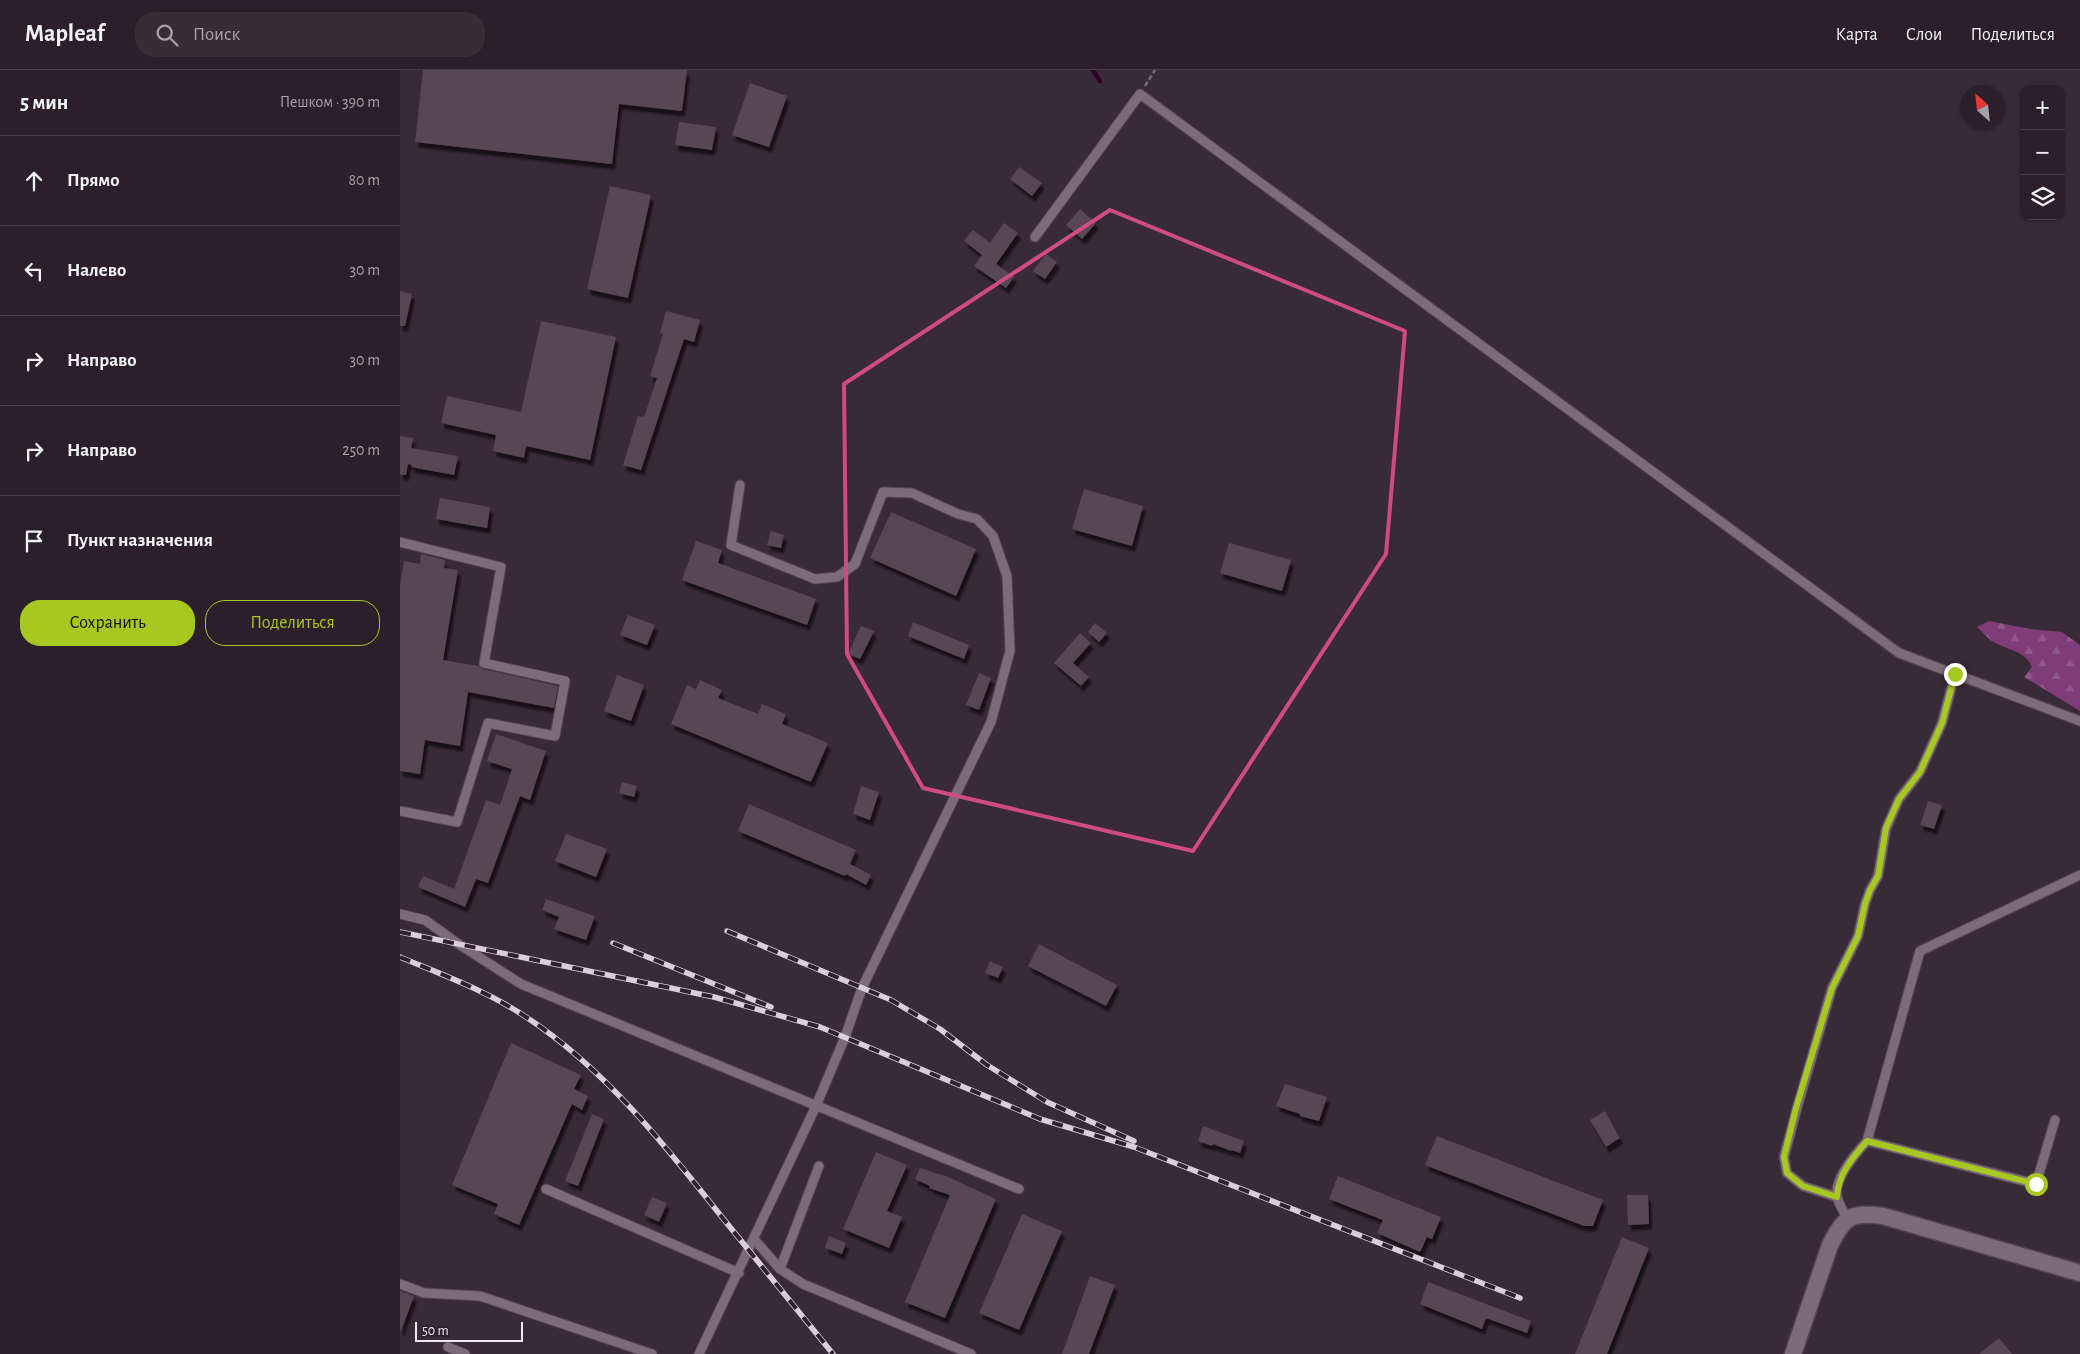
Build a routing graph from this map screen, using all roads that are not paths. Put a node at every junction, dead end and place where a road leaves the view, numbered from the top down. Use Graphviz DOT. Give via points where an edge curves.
graph roads {
  1 [pos="1035,237"];
  2 [pos="740,486"];
  3 [pos="400,542"];
  4 [pos="1955,674"];
  5 [pos="2080,721"];
  6 [pos="400,811"];
  7 [pos="2080,876"];
  8 [pos="400,914"];
  9 [pos="816,1106"];
  10 [pos="2055,1120"];
  11 [pos="1867,1141"];
  12 [pos="819,1166"];
  13 [pos="546,1189"];
  14 [pos="1019,1189"];
  15 [pos="1837,1197"];
  16 [pos="1847,1218"];
  17 [pos="754,1239"];
  18 [pos="780,1269"];
  19 [pos="2080,1272"];
  20 [pos="739,1273"];
  21 [pos="400,1284"];
  22 [pos="448,1347"];
  23 [pos="465,1354"];
  24 [pos="652,1354"];
  25 [pos="699,1354"];
  26 [pos="971,1354"];
  27 [pos="1793,1354"];
  1 -- 4 [label="lane" via="1140,94 1899,653"];
  2 -- 9 [label="lane" via="731,545 815,580 837,577 855,564 883,492 912,493 977,519 993,536 1008,576 1010,651 992,722 862,988"];
  3 -- 6 [label="lane" via="501,567 484,663 565,681 555,736 488,723 457,822"];
  4 -- 5 [label="lane"];
  4 -- 15 [label="lane" via="1942,723 1920,772 1899,799 1886,828 1878,876 1865,904 1858,936 1832,988 1784,1157 1787,1173 1803,1186"];
  7 -- 11 [label="lane" via="1920,951"];
  8 -- 9 [label="lane" via="425,920 521,984"];
  9 -- 14 [label="lane"];
  9 -- 17 [label="lane"];
  10 -- 11 [label="lane" via="2036,1184"];
  11 -- 15 [label="lane" via="1846,1167"];
  12 -- 18 [label="lane"];
  13 -- 20 [label="lane"];
  15 -- 16 [label="lane"];
  16 -- 19 [label="street" via="1864,1214 1883,1216"];
  16 -- 27 [label="street" via="1830,1245"];
  17 -- 18 [label="lane"];
  17 -- 20 [label="lane"];
  18 -- 26 [label="lane" via="803,1284"];
  20 -- 25 [label="lane"];
  21 -- 24 [label="lane" via="424,1293 480,1296"];
  22 -- 23 [label="lane"];
}
